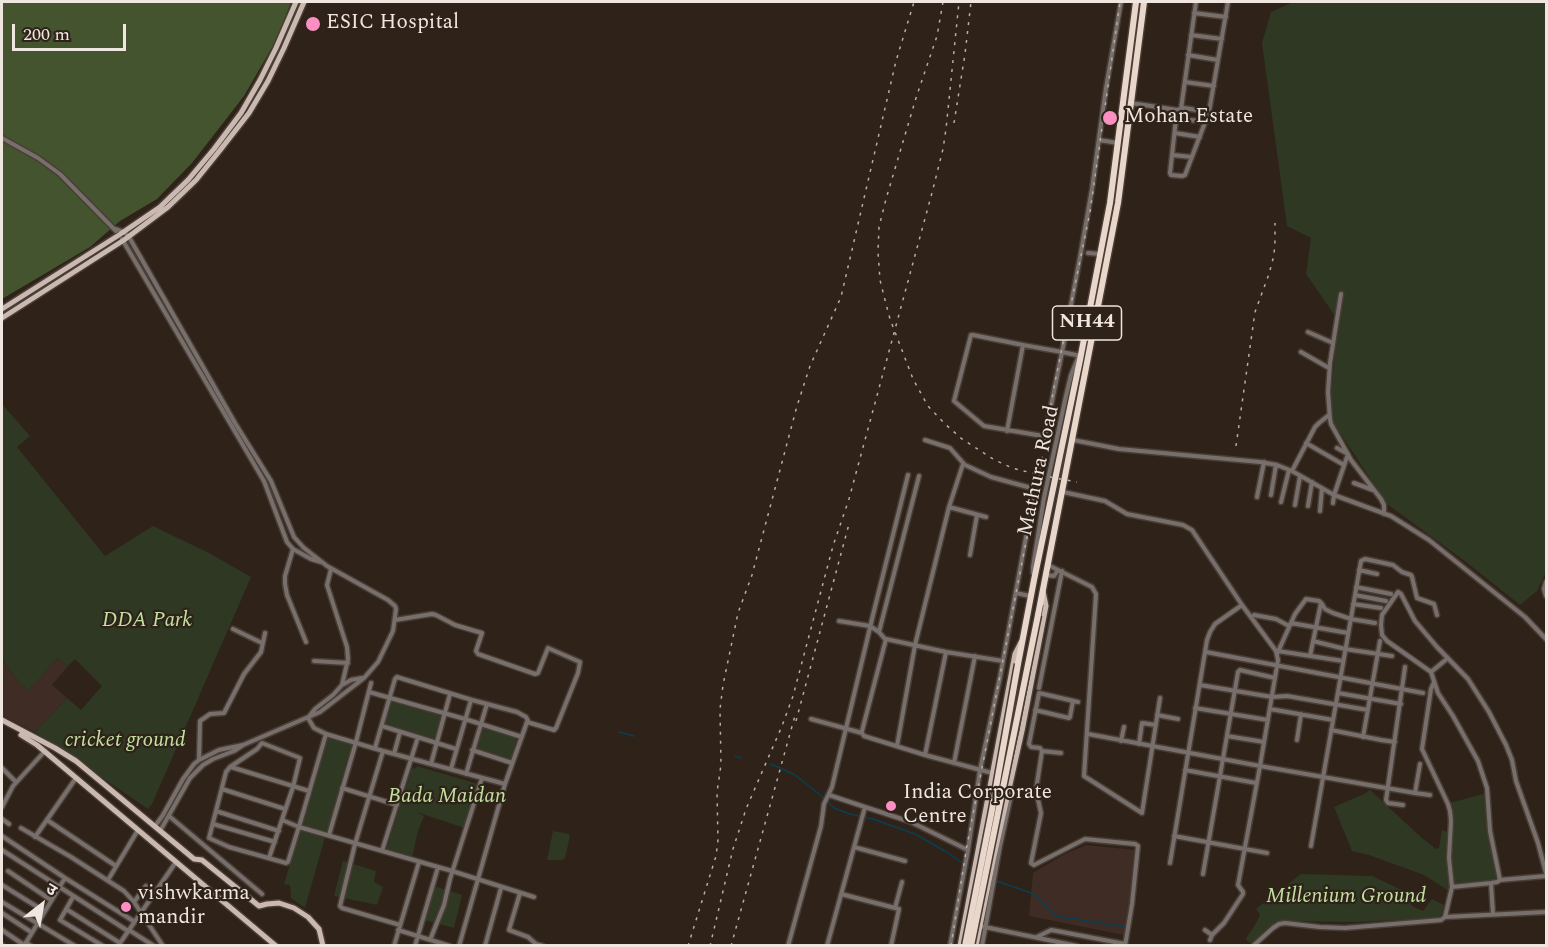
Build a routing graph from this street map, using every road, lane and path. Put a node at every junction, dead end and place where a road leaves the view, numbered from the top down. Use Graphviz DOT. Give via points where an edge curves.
graph roads {
  1 [pos="296,2"];
  2 [pos="304,2"];
  3 [pos="1121,2"];
  4 [pos="1136,2"];
  5 [pos="1144,2"];
  6 [pos="1196,2"];
  7 [pos="1228,2"];
  8 [pos="1194,13"];
  9 [pos="1226,17"];
  10 [pos="1191,35"];
  11 [pos="1222,39"];
  12 [pos="1188,55"];
  13 [pos="1218,60"];
  14 [pos="1185,82"];
  15 [pos="1214,86"];
  16 [pos="1131,103"];
  17 [pos="1183,109"];
  18 [pos="1209,112"];
  19 [pos="1182,119"];
  20 [pos="1206,122"];
  21 [pos="1175,133"];
  22 [pos="1200,137"];
  23 [pos="2,138"];
  24 [pos="1099,140"];
  25 [pos="1118,143"];
  26 [pos="1172,155"];
  27 [pos="1192,157"];
  28 [pos="122,235"];
  29 [pos="1088,253"];
  30 [pos="1100,254"];
  31 [pos="1341,294"];
  32 [pos="2,309"];
  33 [pos="2,318"];
  34 [pos="1308,332"];
  35 [pos="1333,343"];
  36 [pos="1023,345"];
  37 [pos="1062,352"];
  38 [pos="1301,352"];
  39 [pos="1080,356"];
  40 [pos="1329,368"];
  41 [pos="1330,415"];
  42 [pos="1007,431"];
  43 [pos="925,440"];
  44 [pos="1073,440"];
  45 [pos="1306,444"];
  46 [pos="1337,448"];
  47 [pos="1348,454"];
  48 [pos="1264,462"];
  49 [pos="964,464"];
  50 [pos="1276,465"];
  51 [pos="1344,465"];
  52 [pos="1290,470"];
  53 [pos="908,475"];
  54 [pos="919,476"];
  55 [pos="1300,476"];
  56 [pos="1311,482"];
  57 [pos="1354,483"];
  58 [pos="1322,488"];
  59 [pos="1374,490"];
  60 [pos="1062,492"];
  61 [pos="1270,495"];
  62 [pos="1334,495"];
  63 [pos="1257,497"];
  64 [pos="1281,502"];
  65 [pos="1333,503"];
  66 [pos="1295,506"];
  67 [pos="1308,506"];
  68 [pos="949,507"];
  69 [pos="1320,511"];
  70 [pos="1384,514"];
  71 [pos="977,515"];
  72 [pos="986,517"];
  73 [pos="293,549"];
  74 [pos="970,555"];
  75 [pos="322,562"];
  76 [pos="1048,565"];
  77 [pos="331,569"];
  78 [pos="1359,570"];
  79 [pos="1060,571"];
  80 [pos="1377,574"];
  81 [pos="1046,575"];
  82 [pos="1546,582"];
  83 [pos="1356,587"];
  84 [pos="1043,589"];
  85 [pos="1016,593"];
  86 [pos="1391,594"];
  87 [pos="1355,595"];
  88 [pos="1030,596"];
  89 [pos="1546,596"];
  90 [pos="1386,601"];
  91 [pos="1321,602"];
  92 [pos="1353,604"];
  93 [pos="1242,605"];
  94 [pos="1381,608"];
  95 [pos="1254,615"];
  96 [pos="1437,615"];
  97 [pos="1351,619"];
  98 [pos="395,620"];
  99 [pos="839,621"];
  100 [pos="1375,623"];
  101 [pos="1290,625"];
  102 [pos="870,626"];
  103 [pos="1316,627"];
  104 [pos="233,629"];
  105 [pos="879,632"];
  106 [pos="265,633"];
  107 [pos="1348,633"];
  108 [pos="885,639"];
  109 [pos="1546,639"];
  110 [pos="1022,641"];
  111 [pos="1313,641"];
  112 [pos="1380,641"];
  113 [pos="306,642"];
  114 [pos="262,643"];
  115 [pos="915,645"];
  116 [pos="1346,649"];
  117 [pos="946,651"];
  118 [pos="1206,652"];
  119 [pos="1278,653"];
  120 [pos="1378,654"];
  121 [pos="975,656"];
  122 [pos="1310,656"];
  123 [pos="1392,656"];
  124 [pos="1448,658"];
  125 [pos="1344,660"];
  126 [pos="314,661"];
  127 [pos="1003,661"];
  128 [pos="348,663"];
  129 [pos="1277,665"];
  130 [pos="1405,667"];
  131 [pos="1431,672"];
  132 [pos="363,678"];
  133 [pos="1275,678"];
  134 [pos="1341,678"];
  135 [pos="1434,682"];
  136 [pos="371,683"];
  137 [pos="1372,684"];
  138 [pos="342,685"];
  139 [pos="1200,685"];
  140 [pos="1039,688"];
  141 [pos="1403,689"];
  142 [pos="1235,691"];
  143 [pos="369,692"];
  144 [pos="1338,693"];
  145 [pos="1423,693"];
  146 [pos="450,694"];
  147 [pos="1272,697"];
  148 [pos="390,698"];
  149 [pos="1160,698"];
  150 [pos="1370,698"];
  151 [pos="471,700"];
  152 [pos="487,704"];
  153 [pos="1401,704"];
  154 [pos="1336,705"];
  155 [pos="1195,708"];
  156 [pos="1270,709"];
  157 [pos="1035,710"];
  158 [pos="1368,710"];
  159 [pos="444,713"];
  160 [pos="1231,714"];
  161 [pos="1301,714"];
  162 [pos="1157,715"];
  163 [pos="308,718"];
  164 [pos="465,719"];
  165 [pos="811,719"];
  166 [pos="1178,719"];
  167 [pos="1268,720"];
  168 [pos="1333,720"];
  169 [pos="528,721"];
  170 [pos="2,722"];
  171 [pos="480,723"];
  172 [pos="1156,725"];
  173 [pos="382,726"];
  174 [pos="1124,727"];
  175 [pos="846,728"];
  176 [pos="1331,730"];
  177 [pos="400,732"];
  178 [pos="862,733"];
  179 [pos="326,734"];
  180 [pos="1088,734"];
  181 [pos="1227,736"];
  182 [pos="418,737"];
  183 [pos="522,737"];
  184 [pos="1363,737"];
  185 [pos="1297,740"];
  186 [pos="1121,741"];
  187 [pos="356,742"];
  188 [pos="436,742"];
  189 [pos="1264,742"];
  190 [pos="1395,742"];
  191 [pos="38,743"];
  192 [pos="1139,744"];
  193 [pos="243,745"];
  194 [pos="897,746"];
  195 [pos="1152,747"];
  196 [pos="375,748"];
  197 [pos="456,748"];
  198 [pos="472,750"];
  199 [pos="45,751"];
  200 [pos="383,751"];
  201 [pos="1042,751"];
  202 [pos="1188,752"];
  203 [pos="1061,753"];
  204 [pos="394,754"];
  205 [pos="925,755"];
  206 [pos="412,759"];
  207 [pos="1223,759"];
  208 [pos="199,760"];
  209 [pos="512,763"];
  210 [pos="954,763"];
  211 [pos="431,764"];
  212 [pos="1420,764"];
  213 [pos="1260,766"];
  214 [pos="230,767"];
  215 [pos="2,768"];
  216 [pos="450,770"];
  217 [pos="980,770"];
  218 [pos="1185,770"];
  219 [pos="992,773"];
  220 [pos="466,774"];
  221 [pos="1220,776"];
  222 [pos="1323,776"];
  223 [pos="76,778"];
  224 [pos="482,778"];
  225 [pos="16,782"];
  226 [pos="505,783"];
  227 [pos="1256,783"];
  228 [pos="293,787"];
  229 [pos="342,788"];
  230 [pos="1389,788"];
  231 [pos="222,789"];
  232 [pos="309,791"];
  233 [pos="1415,793"];
  234 [pos="1430,795"];
  235 [pos="369,797"];
  236 [pos="827,798"];
  237 [pos="397,805"];
  238 [pos="1403,805"];
  239 [pos="2,807"];
  240 [pos="285,808"];
  241 [pos="865,809"];
  242 [pos="216,811"];
  243 [pos="169,816"];
  244 [pos="2,819"];
  245 [pos="47,820"];
  246 [pos="282,820"];
  247 [pos="9,824"];
  248 [pos="213,824"];
  249 [pos="299,826"];
  250 [pos="21,828"];
  251 [pos="158,829"];
  252 [pos="138,830"];
  253 [pos="279,831"];
  254 [pos="329,835"];
  255 [pos="2,836"];
  256 [pos="1174,836"];
  257 [pos="35,837"];
  258 [pos="209,838"];
  259 [pos="275,842"];
  260 [pos="1209,842"];
  261 [pos="355,843"];
  262 [pos="202,844"];
  263 [pos="1311,846"];
  264 [pos="854,847"];
  265 [pos="1245,849"];
  266 [pos="2,850"];
  267 [pos="968,850"];
  268 [pos="382,851"];
  269 [pos="1267,853"];
  270 [pos="269,858"];
  271 [pos="905,861"];
  272 [pos="176,862"];
  273 [pos="419,862"];
  274 [pos="1170,863"];
  275 [pos="116,866"];
  276 [pos="438,867"];
  277 [pos="8,871"];
  278 [pos="452,871"];
  279 [pos="1203,874"];
  280 [pos="1546,874"];
  281 [pos="65,878"];
  282 [pos="477,879"];
  283 [pos="991,879"];
  284 [pos="108,880"];
  285 [pos="1500,880"];
  286 [pos="902,882"];
  287 [pos="1491,884"];
  288 [pos="2,885"];
  289 [pos="146,886"];
  290 [pos="1452,887"];
  291 [pos="59,888"];
  292 [pos="501,888"];
  293 [pos="520,893"];
  294 [pos="262,894"];
  295 [pos="841,894"];
  296 [pos="73,897"];
  297 [pos="534,897"];
  298 [pos="51,900"];
  299 [pos="2,902"];
  300 [pos="134,902"];
  301 [pos="969,902"];
  302 [pos="984,906"];
  303 [pos="895,908"];
  304 [pos="66,909"];
  305 [pos="44,911"];
  306 [pos="140,912"];
  307 [pos="1546,912"];
  308 [pos="2,913"];
  309 [pos="1492,914"];
  310 [pos="1445,917"];
  311 [pos="38,922"];
  312 [pos="135,922"];
  313 [pos="983,926"];
  314 [pos="399,928"];
  315 [pos="2,930"];
  316 [pos="128,930"];
  317 [pos="1205,930"];
  318 [pos="31,932"];
  319 [pos="1212,935"];
  320 [pos="418,936"];
  321 [pos="1036,937"];
  322 [pos="430,940"];
  323 [pos="1210,940"];
  324 [pos="24,944"];
  325 [pos="119,944"];
  326 [pos="273,944"];
  327 [pos="31,945"];
  328 [pos="75,945"];
  329 [pos="103,945"];
  330 [pos="154,945"];
  331 [pos="163,945"];
  332 [pos="323,945"];
  333 [pos="394,945"];
  334 [pos="415,945"];
  335 [pos="450,945"];
  336 [pos="459,945"];
  337 [pos="485,945"];
  338 [pos="543,945"];
  339 [pos="788,945"];
  340 [pos="827,945"];
  341 [pos="891,945"];
  342 [pos="950,945"];
  343 [pos="960,945"];
  344 [pos="965,945"];
  345 [pos="971,945"];
  346 [pos="976,945"];
  347 [pos="982,945"];
  348 [pos="1077,945"];
  349 [pos="1125,945"];
  350 [pos="1254,945"];
  1 -- 28 [label="main road" via="260,80 234,122 188,180"];
  2 -- 28 [label="main road" via="268,81 242,122 196,180 168,207"];
  3 -- 24 [label="street"];
  4 -- 25 [label="highway, Mathura Road / NH44"];
  5 -- 16 [label="highway, Mathura Road / NH44"];
  6 -- 8 [label="street"];
  7 -- 9 [label="street"];
  8 -- 9 [label="street"];
  8 -- 10 [label="street"];
  9 -- 11 [label="street"];
  10 -- 11 [label="street"];
  10 -- 12 [label="street"];
  11 -- 13 [label="street"];
  12 -- 13 [label="street"];
  12 -- 14 [label="street"];
  13 -- 15 [label="street"];
  14 -- 15 [label="street"];
  14 -- 17 [label="street"];
  15 -- 18 [label="street"];
  16 -- 17 [label="street"];
  16 -- 44 [label="highway, Mathura Road / NH44" via="1119,203"];
  17 -- 18 [label="street"];
  17 -- 19 [label="street"];
  18 -- 20 [label="street"];
  19 -- 20 [label="street"];
  19 -- 21 [label="street" via="1177,118"];
  20 -- 22 [label="street"];
  21 -- 22 [label="street"];
  21 -- 26 [label="street"];
  22 -- 27 [label="street"];
  23 -- 28 [label="street" via="60,174"];
  24 -- 25 [label="street"];
  24 -- 37 [label="street"];
  25 -- 30 [label="highway, Mathura Road / NH44"];
  26 -- 27 [label="street"];
  26 -- 27 [label="street" via="1171,176 1185,175"];
  28 -- 32 [label="main road"];
  28 -- 33 [label="main road"];
  28 -- 73 [label="street" via="264,481"];
  28 -- 75 [label="street" via="271,481 294,537"];
  29 -- 30 [label="street"];
  30 -- 39 [label="highway, Mathura Road / NH44"];
  31 -- 35 [label="street"];
  34 -- 35 [label="street"];
  35 -- 40 [label="street"];
  36 -- 37 [label="street"];
  36 -- 42 [label="street"];
  36 -- 42 [label="street" via="972,335 953,399 981,425"];
  37 -- 39 [label="street"];
  37 -- 42 [label="street" via="1045,435"];
  38 -- 40 [label="street"];
  39 -- 88 [label="highway, Mathura Road / NH44"];
  40 -- 41 [label="street"];
  41 -- 45 [label="street" via="1319,423"];
  41 -- 47 [label="street"];
  43 -- 49 [label="street" via="950,448"];
  44 -- 48 [label="street" via="1119,449"];
  44 -- 60 [label="highway, Mathura Road / NH44"];
  45 -- 51 [label="street"];
  45 -- 52 [label="street"];
  46 -- 47 [label="street"];
  47 -- 51 [label="street"];
  47 -- 59 [label="street"];
  48 -- 50 [label="street"];
  48 -- 63 [label="street"];
  49 -- 68 [label="street"];
  49 -- 85 [label="street" via="991,477 1035,489"];
  50 -- 52 [label="street"];
  50 -- 61 [label="street"];
  51 -- 62 [label="street"];
  52 -- 55 [label="street"];
  52 -- 64 [label="street"];
  53 -- 102 [label="street"];
  54 -- 105 [label="street"];
  55 -- 56 [label="street"];
  55 -- 66 [label="street"];
  56 -- 58 [label="street"];
  56 -- 67 [label="street"];
  57 -- 59 [label="street"];
  58 -- 62 [label="street"];
  58 -- 69 [label="street"];
  59 -- 70 [label="street" via="1384,505"];
  60 -- 76 [label="highway, Mathura Road / NH44"];
  60 -- 93 [label="street" via="1106,501 1130,515 1189,528"];
  62 -- 65 [label="street"];
  62 -- 70 [label="street"];
  68 -- 71 [label="street"];
  68 -- 115 [label="street"];
  70 -- 109 [label="street" via="1442,550 1525,617"];
  71 -- 72 [label="street"];
  71 -- 74 [label="street"];
  73 -- 75 [label="street"];
  73 -- 113 [label="street" via="285,584"];
  75 -- 77 [label="street"];
  76 -- 79 [label="street"];
  76 -- 81 [label="highway, Mathura Road / NH44"];
  77 -- 98 [label="street" via="392,603"];
  77 -- 128 [label="street" via="327,585 347,647"];
  78 -- 80 [label="street"];
  78 -- 83 [label="street"];
  78 -- 96 [label="street" via="1365,559 1393,565 1411,575 1417,598 1434,604"];
  79 -- 81 [label="street" via="1054,576"];
  79 -- 140 [label="street"];
  79 -- 180 [label="street" via="1092,587 1096,594"];
  81 -- 84 [label="highway, Mathura Road / NH44"];
  82 -- 89 [label="street"];
  83 -- 86 [label="street"];
  83 -- 87 [label="street"];
  84 -- 283 [label="main road, Mathura Road" via="1046,606"];
  84 -- 345 [label="highway, Mathura Road / NH44, bridge"];
  85 -- 88 [label="street"];
  85 -- 127 [label="street"];
  87 -- 90 [label="street"];
  87 -- 92 [label="street"];
  88 -- 110 [label="highway, Mathura Road / NH44"];
  91 -- 97 [label="street" via="1327,611"];
  91 -- 101 [label="street" via="1306,599"];
  91 -- 103 [label="street"];
  92 -- 94 [label="street"];
  92 -- 97 [label="street"];
  93 -- 118 [label="street" via="1212,628"];
  93 -- 119 [label="street"];
  95 -- 101 [label="street"];
  97 -- 100 [label="street"];
  97 -- 107 [label="street"];
  98 -- 132 [label="street" via="378,662"];
  98 -- 169 [label="street" via="434,614 462,628 481,632 478,654 535,674 548,648 580,662 555,729"];
  99 -- 102 [label="street"];
  101 -- 103 [label="street"];
  101 -- 119 [label="street"];
  102 -- 105 [label="street"];
  102 -- 175 [label="street"];
  103 -- 107 [label="street"];
  103 -- 111 [label="street"];
  104 -- 114 [label="street"];
  105 -- 108 [label="street"];
  106 -- 114 [label="street"];
  107 -- 116 [label="street"];
  108 -- 115 [label="street"];
  108 -- 178 [label="street"];
  110 -- 219 [label="main road" via="1015,654"];
  110 -- 344 [label="highway, Mathura Road / NH44, bridge"];
  111 -- 116 [label="street"];
  111 -- 122 [label="street"];
  112 -- 120 [label="street"];
  114 -- 208 [label="street" via="261,652 242,677 224,713 210,714 200,721"];
  115 -- 117 [label="street"];
  115 -- 194 [label="street"];
  116 -- 120 [label="street"];
  116 -- 125 [label="street"];
  117 -- 121 [label="street"];
  117 -- 205 [label="street"];
  118 -- 129 [label="street"];
  118 -- 139 [label="street"];
  119 -- 122 [label="street"];
  119 -- 129 [label="street"];
  120 -- 123 [label="street"];
  120 -- 137 [label="street"];
  121 -- 127 [label="street"];
  121 -- 210 [label="street"];
  122 -- 125 [label="street"];
  124 -- 131 [label="street"];
  124 -- 131 [label="street" via="1415,621 1398,592 1383,615 1382,635"];
  124 -- 280 [label="street" via="1480,696 1506,745"];
  125 -- 134 [label="street"];
  126 -- 128 [label="street"];
  127 -- 217 [label="street"];
  128 -- 138 [label="street"];
  129 -- 133 [label="street"];
  129 -- 134 [label="street"];
  130 -- 141 [label="street"];
  131 -- 135 [label="street"];
  132 -- 138 [label="street"];
  132 -- 163 [label="street"];
  133 -- 142 [label="street" via="1239,670"];
  133 -- 147 [label="street"];
  134 -- 137 [label="street"];
  134 -- 144 [label="street"];
  135 -- 285 [label="street" via="1484,778"];
  135 -- 290 [label="street" via="1422,749 1450,810"];
  136 -- 143 [label="street"];
  137 -- 141 [label="street"];
  137 -- 150 [label="street"];
  138 -- 163 [label="street"];
  139 -- 142 [label="street"];
  139 -- 155 [label="street"];
  141 -- 145 [label="street"];
  141 -- 153 [label="street"];
  142 -- 147 [label="street"];
  142 -- 160 [label="street"];
  143 -- 148 [label="street"];
  143 -- 187 [label="street"];
  144 -- 150 [label="street"];
  144 -- 154 [label="street"];
  146 -- 148 [label="street" via="397,677"];
  146 -- 151 [label="street"];
  146 -- 159 [label="street"];
  147 -- 154 [label="street"];
  147 -- 156 [label="street"];
  148 -- 159 [label="street"];
  148 -- 173 [label="street"];
  149 -- 162 [label="street"];
  150 -- 153 [label="street"];
  150 -- 158 [label="street"];
  151 -- 152 [label="street"];
  151 -- 164 [label="street"];
  152 -- 169 [label="street" via="524,715"];
  152 -- 171 [label="street"];
  153 -- 190 [label="street"];
  154 -- 158 [label="street"];
  154 -- 168 [label="street"];
  155 -- 160 [label="street"];
  155 -- 202 [label="street"];
  156 -- 161 [label="street"];
  156 -- 167 [label="street"];
  157 -- 157 [label="street" via="1039,693 1076,701 1069,718"];
  157 -- 201 [label="street" via="1029,744"];
  158 -- 184 [label="street"];
  159 -- 164 [label="street"];
  159 -- 188 [label="street"];
  160 -- 167 [label="street"];
  160 -- 181 [label="street"];
  161 -- 168 [label="street"];
  161 -- 185 [label="street"];
  162 -- 166 [label="street"];
  162 -- 172 [label="street"];
  163 -- 179 [label="street" via="314,728"];
  163 -- 193 [label="street"];
  164 -- 171 [label="street"];
  164 -- 197 [label="street"];
  165 -- 175 [label="street"];
  167 -- 189 [label="street"];
  168 -- 176 [label="street"];
  169 -- 183 [label="street"];
  170 -- 191 [label="main road"];
  171 -- 183 [label="street"];
  171 -- 198 [label="street"];
  172 -- 192 [label="street" via="1142,723"];
  172 -- 195 [label="street"];
  173 -- 177 [label="street"];
  173 -- 196 [label="street"];
  174 -- 186 [label="street"];
  175 -- 178 [label="street"];
  175 -- 236 [label="street"];
  176 -- 184 [label="street"];
  176 -- 222 [label="street"];
  177 -- 182 [label="street"];
  177 -- 204 [label="street"];
  178 -- 194 [label="street"];
  179 -- 187 [label="street"];
  179 -- 232 [label="street"];
  180 -- 186 [label="street"];
  180 -- 195 [label="street" via="1084,776 1142,813"];
  181 -- 189 [label="street"];
  181 -- 207 [label="street"];
  182 -- 188 [label="street"];
  182 -- 206 [label="street"];
  183 -- 209 [label="street"];
  184 -- 190 [label="street"];
  186 -- 192 [label="street"];
  187 -- 196 [label="street"];
  187 -- 229 [label="street"];
  188 -- 197 [label="street"];
  188 -- 211 [label="street"];
  189 -- 213 [label="street"];
  190 -- 230 [label="street"];
  191 -- 199 [label="main road"];
  191 -- 251 [label="main road" via="76,761"];
  192 -- 195 [label="street"];
  193 -- 208 [label="street" via="219,750"];
  193 -- 243 [label="street" via="199,768"];
  194 -- 205 [label="street"];
  195 -- 202 [label="street"];
  196 -- 200 [label="street"];
  197 -- 216 [label="street"];
  198 -- 209 [label="street"];
  198 -- 220 [label="street"];
  199 -- 223 [label="main road"];
  199 -- 225 [label="street"];
  200 -- 204 [label="street"];
  200 -- 235 [label="street"];
  201 -- 203 [label="street"];
  201 -- 349 [label="street" via="1036,790 1041,813 1030,863 1085,839 1138,846"];
  202 -- 207 [label="street"];
  202 -- 218 [label="street"];
  204 -- 206 [label="street"];
  205 -- 210 [label="street"];
  206 -- 211 [label="street"];
  206 -- 237 [label="street"];
  207 -- 213 [label="street"];
  207 -- 221 [label="street"];
  208 -- 251 [label="street" via="186,774"];
  209 -- 226 [label="street"];
  210 -- 217 [label="street"];
  211 -- 216 [label="street"];
  212 -- 233 [label="street"];
  213 -- 222 [label="street"];
  213 -- 227 [label="street"];
  214 -- 228 [label="street"];
  214 -- 228 [label="street" via="262,743 300,757"];
  214 -- 231 [label="street"];
  215 -- 225 [label="street"];
  216 -- 220 [label="street"];
  217 -- 219 [label="street"];
  217 -- 267 [label="street"];
  218 -- 221 [label="street"];
  218 -- 256 [label="street"];
  219 -- 301 [label="main road"];
  220 -- 224 [label="street"];
  221 -- 227 [label="street"];
  221 -- 260 [label="street"];
  222 -- 230 [label="street"];
  222 -- 263 [label="street"];
  223 -- 245 [label="street"];
  223 -- 252 [label="main road"];
  224 -- 226 [label="street"];
  224 -- 278 [label="street"];
  225 -- 239 [label="street"];
  226 -- 282 [label="street"];
  227 -- 265 [label="street"];
  228 -- 232 [label="street"];
  228 -- 240 [label="street"];
  229 -- 235 [label="street"];
  229 -- 254 [label="street"];
  230 -- 233 [label="street"];
  230 -- 238 [label="street" via="1387,802"];
  231 -- 240 [label="street"];
  231 -- 242 [label="street"];
  232 -- 249 [label="street"];
  233 -- 234 [label="street"];
  235 -- 237 [label="street"];
  235 -- 261 [label="street"];
  236 -- 241 [label="street"];
  236 -- 339 [label="street"];
  237 -- 268 [label="street"];
  240 -- 246 [label="street"];
  241 -- 264 [label="street"];
  241 -- 267 [label="street" via="911,822"];
  242 -- 248 [label="street"];
  242 -- 253 [label="street"];
  243 -- 251 [label="street"];
  243 -- 262 [label="street"];
  244 -- 247 [label="street"];
  245 -- 257 [label="street"];
  245 -- 275 [label="street"];
  246 -- 249 [label="street"];
  246 -- 253 [label="street"];
  248 -- 258 [label="street"];
  248 -- 259 [label="street"];
  249 -- 254 [label="street"];
  249 -- 270 [label="street" via="287,863"];
  250 -- 257 [label="street"];
  251 -- 332 [label="main road" via="259,906 279,903 308,917 319,929"];
  252 -- 272 [label="main road"];
  252 -- 275 [label="street"];
  253 -- 259 [label="street"];
  254 -- 261 [label="street"];
  255 -- 281 [label="street"];
  256 -- 260 [label="street"];
  256 -- 274 [label="street"];
  257 -- 284 [label="street"];
  258 -- 262 [label="street"];
  258 -- 270 [label="street"];
  259 -- 270 [label="street"];
  260 -- 265 [label="street"];
  260 -- 279 [label="street"];
  261 -- 268 [label="street"];
  261 -- 314 [label="street" via="340,906"];
  262 -- 294 [label="street"];
  264 -- 271 [label="street"];
  264 -- 295 [label="street"];
  265 -- 269 [label="street"];
  265 -- 319 [label="street" via="1238,885 1243,894"];
  266 -- 291 [label="street"];
  267 -- 342 [label="street"];
  268 -- 273 [label="street"];
  272 -- 306 [label="street"];
  272 -- 326 [label="main road"];
  273 -- 276 [label="street"];
  273 -- 314 [label="street"];
  275 -- 284 [label="street"];
  276 -- 278 [label="street"];
  276 -- 320 [label="street"];
  277 -- 298 [label="street"];
  278 -- 282 [label="street"];
  278 -- 322 [label="street"];
  280 -- 285 [label="street"];
  281 -- 291 [label="street"];
  281 -- 312 [label="street"];
  282 -- 292 [label="street"];
  282 -- 336 [label="street"];
  283 -- 302 [label="main road, Mathura Road"];
  283 -- 313 [label="street"];
  284 -- 300 [label="street"];
  285 -- 287 [label="street"];
  286 -- 303 [label="street"];
  287 -- 290 [label="street"];
  287 -- 309 [label="street"];
  288 -- 305 [label="street"];
  289 -- 300 [label="street"];
  290 -- 310 [label="street"];
  291 -- 296 [label="street"];
  291 -- 298 [label="street"];
  292 -- 293 [label="street"];
  292 -- 337 [label="street"];
  293 -- 297 [label="street"];
  293 -- 338 [label="street" via="509,930"];
  295 -- 303 [label="street"];
  295 -- 340 [label="street"];
  296 -- 304 [label="street"];
  296 -- 316 [label="street"];
  298 -- 305 [label="street"];
  299 -- 311 [label="street"];
  300 -- 306 [label="street"];
  301 -- 302 [label="main road"];
  301 -- 343 [label="main road"];
  302 -- 313 [label="main road, Mathura Road"];
  303 -- 341 [label="street" via="899,912"];
  304 -- 325 [label="street"];
  304 -- 329 [label="street" via="60,920"];
  305 -- 311 [label="street"];
  306 -- 312 [label="street"];
  306 -- 331 [label="street"];
  307 -- 309 [label="street"];
  308 -- 318 [label="street"];
  309 -- 310 [label="street"];
  310 -- 350 [label="street" via="1345,928 1285,923"];
  311 -- 318 [label="street"];
  311 -- 328 [label="street"];
  312 -- 316 [label="street"];
  313 -- 321 [label="street"];
  313 -- 346 [label="main road, Mathura Road"];
  313 -- 347 [label="street"];
  314 -- 320 [label="street"];
  314 -- 333 [label="street"];
  315 -- 324 [label="street"];
  316 -- 325 [label="street"];
  316 -- 330 [label="street"];
  317 -- 319 [label="street"];
  318 -- 324 [label="street"];
  319 -- 323 [label="street"];
  320 -- 322 [label="street"];
  320 -- 334 [label="street"];
  321 -- 348 [label="street"];
  321 -- 349 [label="street" via="1051,930"];
  322 -- 335 [label="street"];
  324 -- 327 [label="street"];
}
